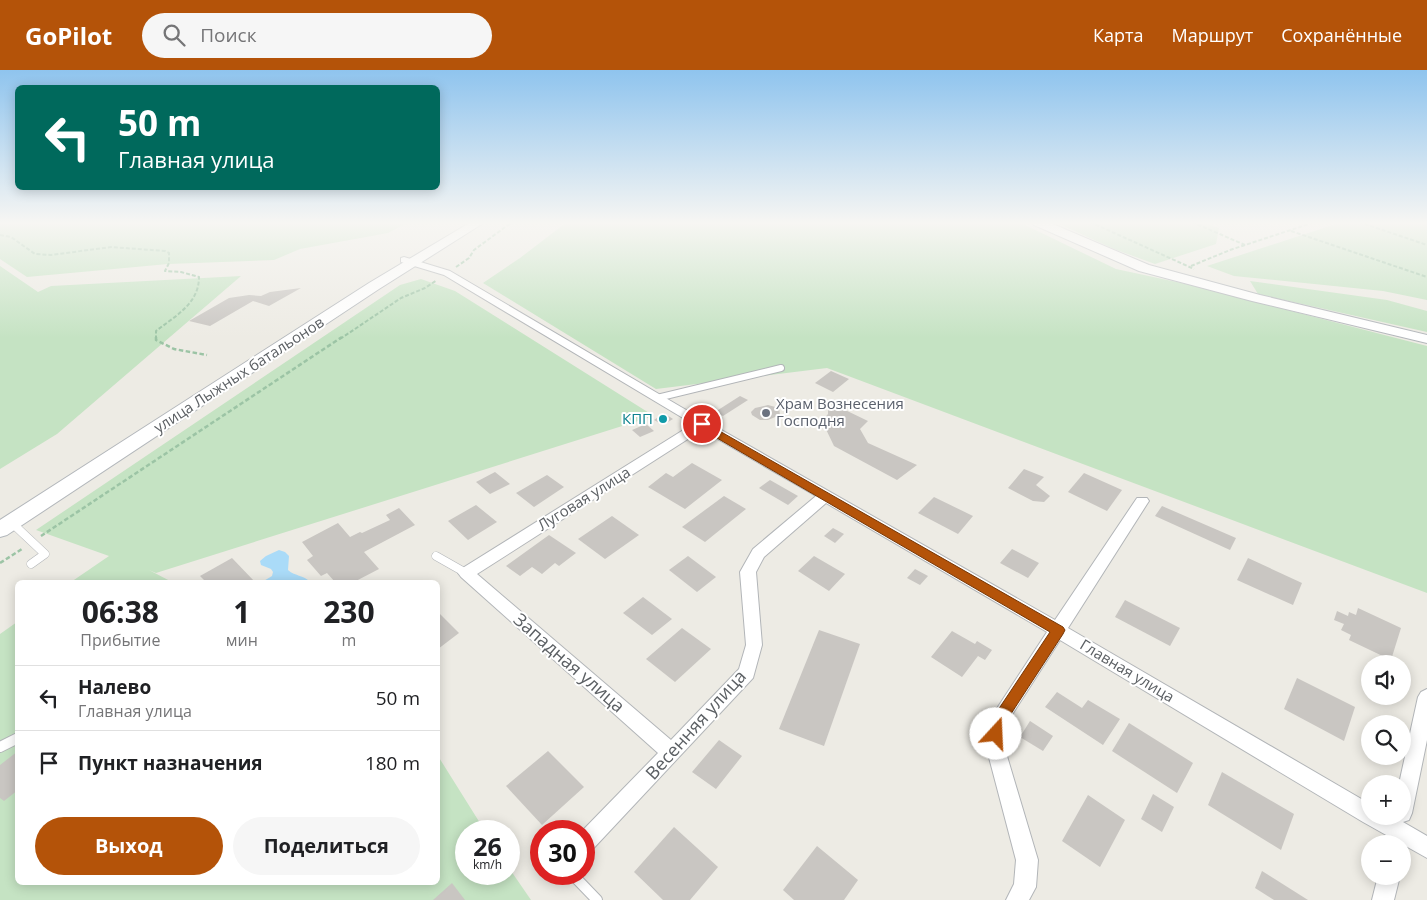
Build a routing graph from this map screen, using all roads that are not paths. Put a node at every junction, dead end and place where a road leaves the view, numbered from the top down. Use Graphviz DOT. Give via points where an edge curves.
graph roads {
  1 [pos="409,261"];
  2 [pos="1127,261"];
  3 [pos="1427,339"];
  4 [pos="781,368"];
  5 [pos="657,398"];
  6 [pos="702,424"];
  7 [pos="825,496"];
  8 [pos="1142,500"];
  9 [pos="4,524"];
  10 [pos="436,556"];
  11 [pos="31,564"];
  12 [pos="466,573"];
  13 [pos="1058,630"];
  14 [pos="1427,698"];
  15 [pos="15,740"];
  16 [pos="0,747"];
  17 [pos="672,753"];
  18 [pos="1361,809"];
  19 [pos="1400,826"];
  20 [pos="595,833"];
  21 [pos="1427,848"];
  22 [pos="583,885"];
  23 [pos="1387,885"];
  24 [pos="597,900"];
  25 [pos="1017,900"];
  26 [pos="1383,900"];
  1 -- 5 [label="street, Главная улица" via="448,273"];
  1 -- 9 [label="main road, улица Лыжных батальонов" via="366,292"];
  2 -- 3 [label="street" via="1204,284"];
  4 -- 5 [label="lane"];
  5 -- 6 [label="street, Главная улица"];
  6 -- 7 [label="street, Главная улица"];
  6 -- 12 [label="street, Луговая улица"];
  7 -- 13 [label="street, Главная улица"];
  7 -- 17 [label="street, Весенняя улица" via="758,553 748,572 754,645 747,673"];
  8 -- 13 [label="street"];
  9 -- 11 [label="lane" via="32,541 45,554"];
  10 -- 12 [label="lane"];
  12 -- 17 [label="street, Западная улица"];
  13 -- 18 [label="street, Главная улица"];
  13 -- 25 [label="street" via="997,722 995,746 1027,860 1025,887"];
  14 -- 19 [label="street"];
  15 -- 16 [label="lane"];
  17 -- 20 [label="street, Весенняя улица"];
  19 -- 21 [label="street, Главная улица"];
  22 -- 24 [label="lane"];
  23 -- 26 [label="street"];
}
